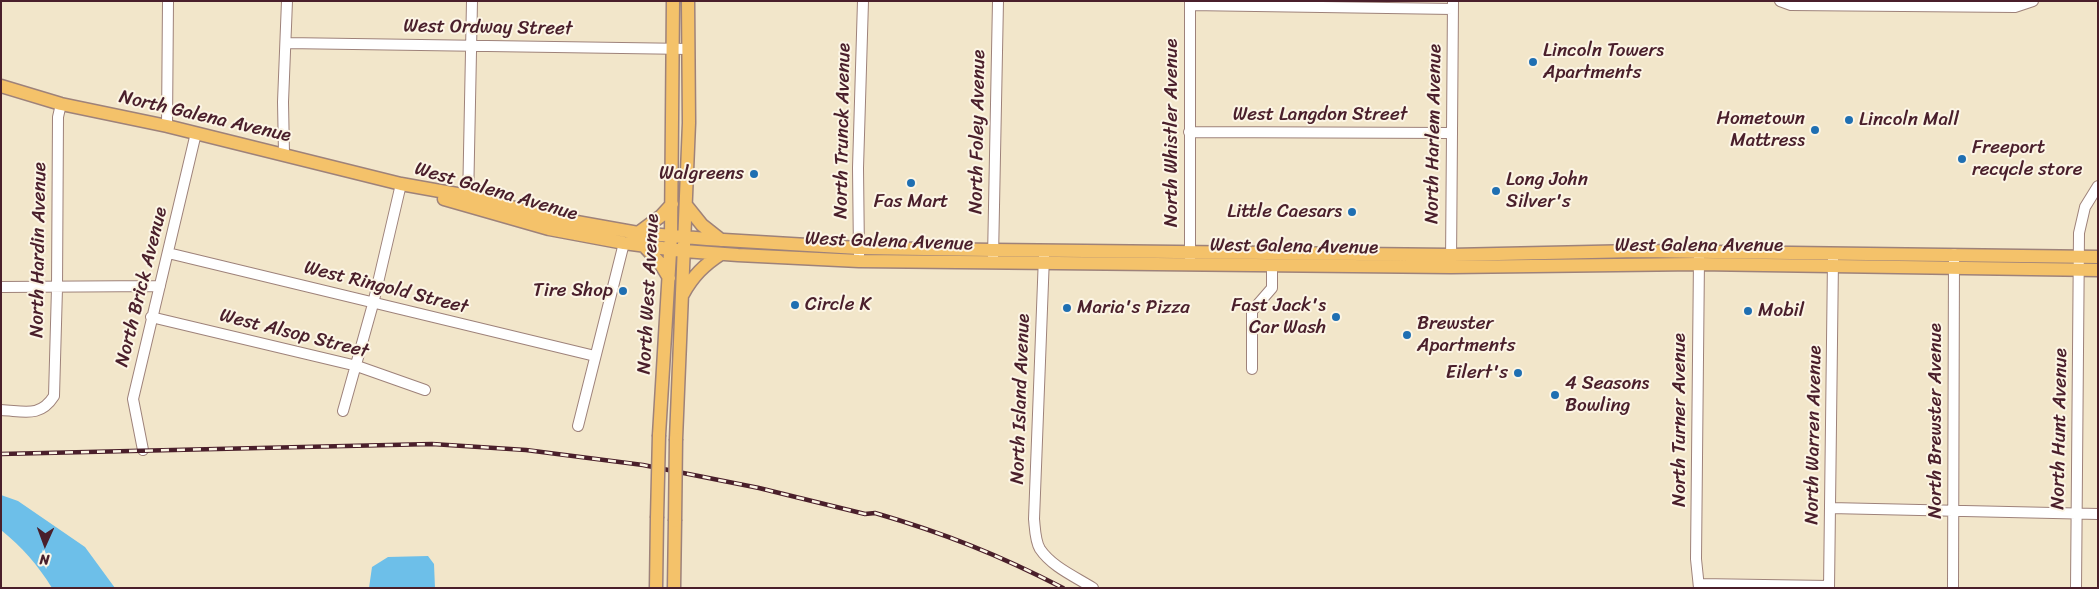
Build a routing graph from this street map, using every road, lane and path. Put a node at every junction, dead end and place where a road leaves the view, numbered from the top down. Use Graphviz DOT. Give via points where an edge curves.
graph roads {
  1 [pos="168,1"];
  2 [pos="287,1"];
  3 [pos="472,1"];
  4 [pos="673,1"];
  5 [pos="688,1"];
  6 [pos="863,1"];
  7 [pos="998,1"];
  8 [pos="1780,1"];
  9 [pos="2033,1"];
  10 [pos="1190,3"];
  11 [pos="1323,4"];
  12 [pos="1453,5"];
  13 [pos="286,43"];
  14 [pos="472,45"];
  15 [pos="674,48"];
  16 [pos="689,49"];
  17 [pos="1,86"];
  18 [pos="60,104"];
  19 [pos="167,126"];
  20 [pos="1189,132"];
  21 [pos="196,133"];
  22 [pos="1451,133"];
  23 [pos="284,154"];
  24 [pos="401,184"];
  25 [pos="2098,186"];
  26 [pos="468,202"];
  27 [pos="672,204"];
  28 [pos="686,205"];
  29 [pos="638,233"];
  30 [pos="671,236"];
  31 [pos="685,237"];
  32 [pos="721,240"];
  33 [pos="624,243"];
  34 [pos="643,245"];
  35 [pos="670,249"];
  36 [pos="993,250"];
  37 [pos="1044,250"];
  38 [pos="684,251"];
  39 [pos="168,253"];
  40 [pos="721,254"];
  41 [pos="859,254"];
  42 [pos="1190,258"];
  43 [pos="1699,258"];
  44 [pos="2098,258"];
  45 [pos="1833,259"];
  46 [pos="1451,261"];
  47 [pos="1954,261"];
  48 [pos="992,263"];
  49 [pos="1044,264"];
  50 [pos="2078,264"];
  51 [pos="1272,266"];
  52 [pos="2098,270"];
  53 [pos="669,278"];
  54 [pos="160,286"];
  55 [pos="1,287"];
  56 [pos="57,288"];
  57 [pos="682,296"];
  58 [pos="373,304"];
  59 [pos="152,316"];
  60 [pos="595,356"];
  61 [pos="357,366"];
  62 [pos="1252,369"];
  63 [pos="425,390"];
  64 [pos="1,410"];
  65 [pos="343,411"];
  66 [pos="578,426"];
  67 [pos="143,450"];
  68 [pos="1830,508"];
  69 [pos="1952,511"];
  70 [pos="2076,514"];
  71 [pos="2098,514"];
  72 [pos="1699,586"];
  73 [pos="1830,587"];
  74 [pos="656,588"];
  75 [pos="674,588"];
  76 [pos="1093,588"];
  77 [pos="1953,588"];
  78 [pos="2076,588"];
  1 -- 19 [label="street"];
  2 -- 13 [label="street"];
  3 -- 14 [label="street"];
  4 -- 15 [label="main road, North West Avenue"];
  5 -- 16 [label="main road, North West Avenue"];
  6 -- 41 [label="street, North Trunck Avenue"];
  7 -- 36 [label="street, North Foley Avenue"];
  8 -- 9 [label="street" via="1791,4 2015,7"];
  10 -- 11 [label="street"];
  10 -- 20 [label="street, North Whistler Avenue"];
  11 -- 12 [label="street"];
  12 -- 22 [label="street, North Harlem Avenue"];
  13 -- 14 [label="street, West Ordway Street"];
  13 -- 23 [label="street"];
  14 -- 15 [label="street, West Ordway Street"];
  14 -- 26 [label="street"];
  15 -- 16 [label="street, West Ordway Street"];
  15 -- 27 [label="main road, North West Avenue"];
  16 -- 28 [label="main road, North West Avenue"];
  17 -- 18 [label="main road, North Galena Avenue"];
  18 -- 19 [label="main road, North Galena Avenue"];
  18 -- 56 [label="street, North Hardin Avenue"];
  19 -- 21 [label="main road, North Galena Avenue"];
  20 -- 22 [label="street, West Langdon Street"];
  20 -- 42 [label="street, North Whistler Avenue"];
  21 -- 23 [label="main road, North Galena Avenue"];
  21 -- 39 [label="street, North Brick Avenue"];
  22 -- 46 [label="street, North Harlem Avenue"];
  23 -- 24 [label="main road, North Galena Avenue"];
  24 -- 26 [label="main road, West Galena Avenue"];
  24 -- 58 [label="street"];
  25 -- 50 [label="street, North Hunt Avenue" via="2081,219"];
  26 -- 29 [label="main road, West Galena Avenue"];
  26 -- 33 [label="main road, West Galena Avenue" via="549,229"];
  27 -- 29 [label="main road"];
  27 -- 30 [label="main road, North West Avenue"];
  28 -- 31 [label="main road, North West Avenue"];
  28 -- 32 [label="main road" via="702,225"];
  29 -- 30 [label="main road, West Galena Avenue"];
  30 -- 31 [label="main road, West Galena Avenue"];
  30 -- 35 [label="main road, North West Avenue"];
  31 -- 32 [label="main road, West Galena Avenue"];
  31 -- 38 [label="main road, North West Avenue"];
  32 -- 41 [label="main road, West Galena Avenue"];
  33 -- 34 [label="main road, West Galena Avenue"];
  33 -- 60 [label="street"];
  34 -- 35 [label="main road, West Galena Avenue"];
  34 -- 53 [label="main road"];
  35 -- 38 [label="main road, West Galena Avenue"];
  35 -- 53 [label="main road, North West Avenue"];
  36 -- 37 [label="main road, West Galena Avenue"];
  36 -- 41 [label="main road, West Galena Avenue"];
  36 -- 48 [label="street, North Foley Avenue"];
  37 -- 42 [label="main road, West Galena Avenue"];
  37 -- 49 [label="street, North Island Avenue"];
  38 -- 40 [label="main road, West Galena Avenue"];
  38 -- 57 [label="main road, North West Avenue"];
  39 -- 54 [label="street, North Brick Avenue"];
  39 -- 58 [label="street, West Ringold Street"];
  40 -- 41 [label="main road, West Galena Avenue"];
  40 -- 57 [label="main road" via="696,273"];
  41 -- 48 [label="main road, West Galena Avenue"];
  42 -- 46 [label="main road, West Galena Avenue"];
  42 -- 49 [label="main road, West Galena Avenue"];
  42 -- 51 [label="main road, West Galena Avenue"];
  43 -- 45 [label="main road, West Galena Avenue"];
  43 -- 46 [label="main road, West Galena Avenue"];
  43 -- 72 [label="street, North Turner Avenue" via="1696,559"];
  44 -- 50 [label="main road, West Galena Avenue"];
  45 -- 47 [label="main road, West Galena Avenue"];
  45 -- 68 [label="street, North Warren Avenue"];
  46 -- 51 [label="main road, West Galena Avenue"];
  47 -- 50 [label="main road, West Galena Avenue"];
  47 -- 69 [label="street, North Brewster Avenue"];
  48 -- 49 [label="main road, West Galena Avenue"];
  49 -- 76 [label="street, North Island Avenue" via="1034,519 1040,548 1058,566"];
  50 -- 52 [label="main road, West Galena Avenue"];
  50 -- 70 [label="street, North Hunt Avenue"];
  51 -- 62 [label="street" via="1272,288 1252,311"];
  53 -- 74 [label="main road, North West Avenue, bridge" via="659,435"];
  54 -- 56 [label="street"];
  54 -- 59 [label="street, North Brick Avenue"];
  55 -- 56 [label="street"];
  56 -- 64 [label="street, North Hardin Avenue" via="54,396 37,412"];
  57 -- 75 [label="main road, North West Avenue, bridge"];
  58 -- 60 [label="street, West Ringold Street"];
  58 -- 61 [label="street"];
  59 -- 61 [label="street, West Alsop Street"];
  59 -- 67 [label="street, North Brick Avenue" via="133,399"];
  60 -- 66 [label="street"];
  61 -- 63 [label="street, West Alsop Street"];
  61 -- 65 [label="street"];
  68 -- 69 [label="street"];
  68 -- 73 [label="street, North Warren Avenue"];
  69 -- 70 [label="street"];
  69 -- 77 [label="street, North Brewster Avenue"];
  70 -- 71 [label="street"];
  70 -- 78 [label="street, North Hunt Avenue"];
  72 -- 73 [label="street"];
}
